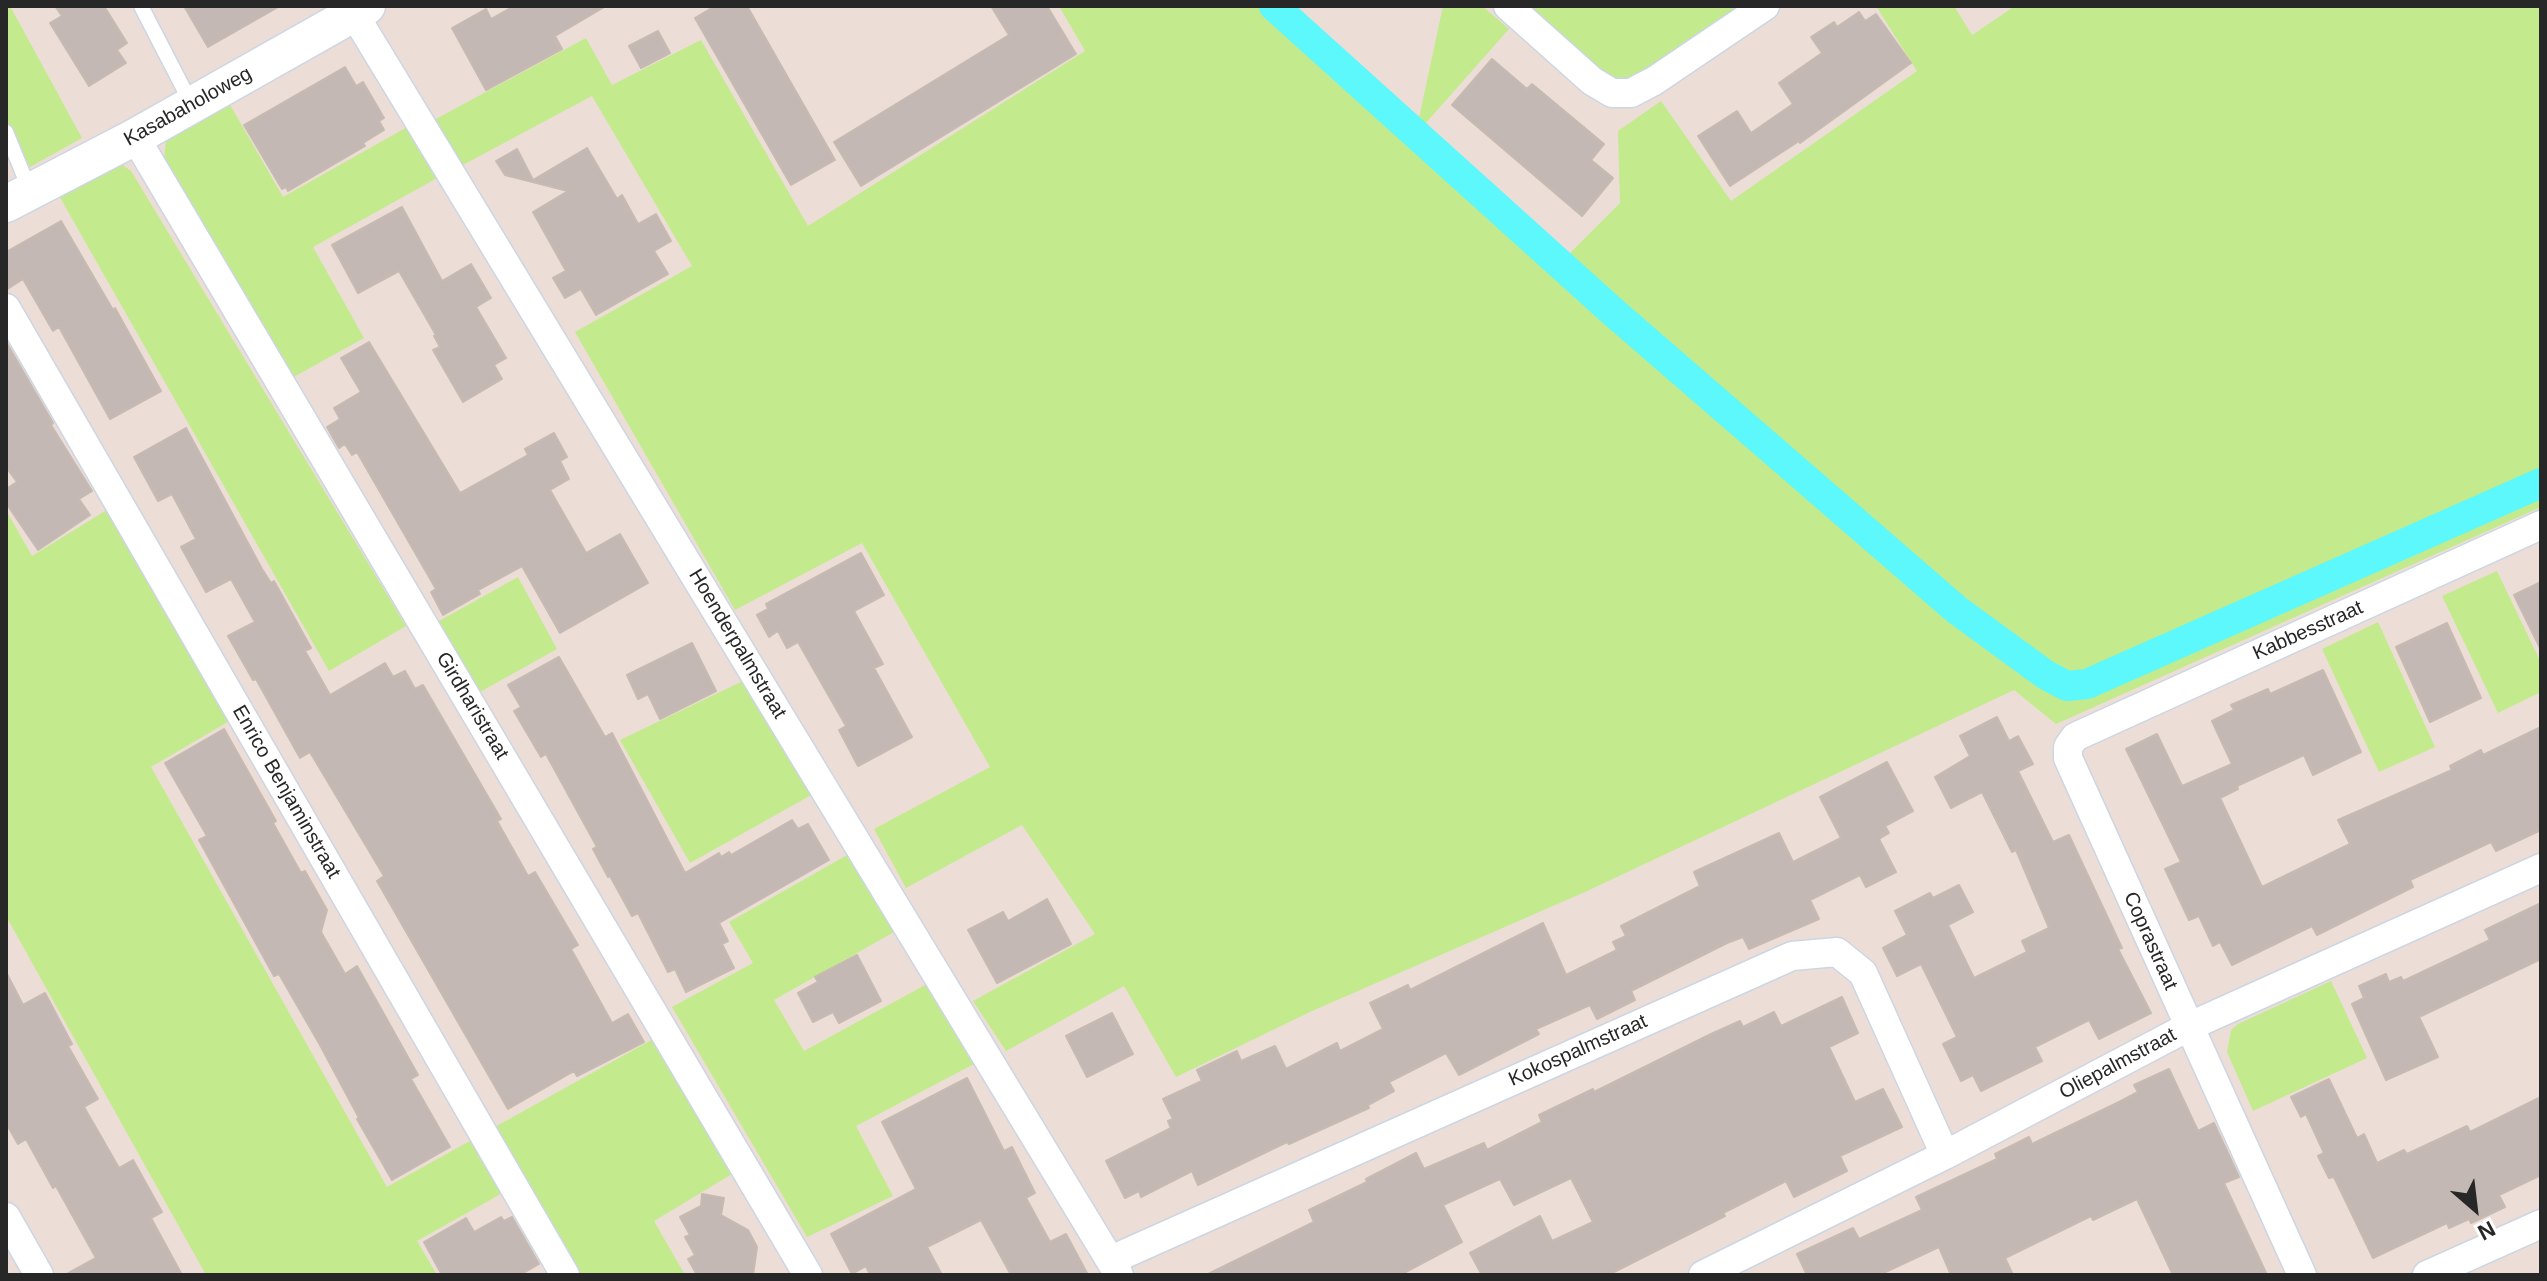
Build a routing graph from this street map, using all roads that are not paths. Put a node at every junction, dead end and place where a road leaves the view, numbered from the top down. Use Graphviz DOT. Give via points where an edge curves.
graph roads {
  1 [pos="141,6"];
  2 [pos="1508,6"];
  3 [pos="1765,6"];
  4 [pos="360,10"];
  5 [pos="193,105"];
  6 [pos="6,132"];
  7 [pos="135,137"];
  8 [pos="18,198"];
  9 [pos="6,308"];
  10 [pos="2541,525"];
  11 [pos="2075,737"];
  12 [pos="2541,868"];
  13 [pos="2188,1027"];
  14 [pos="1945,1155"];
  15 [pos="6,1217"];
  16 [pos="2541,1224"];
  17 [pos="1115,1268"];
  18 [pos="39,1275"];
  19 [pos="565,1275"];
  20 [pos="808,1275"];
  21 [pos="1703,1275"];
  22 [pos="2302,1275"];
  23 [pos="2427,1275"];
  1 -- 5 [label="lane"];
  2 -- 3 [label="street" via="1592,81 1612,93 1631,93"];
  4 -- 5 [label="street, Kasabaholoweg"];
  4 -- 17 [label="street, Hoenderpalmstraat"];
  5 -- 7 [label="street, Kasabaholoweg"];
  6 -- 8 [label="lane"];
  7 -- 8 [label="street, Kasabaholoweg"];
  7 -- 20 [label="street, Girdharistraat"];
  9 -- 19 [label="street, Enrico Benjaminstraat"];
  10 -- 11 [label="street, Kabbesstraat"];
  11 -- 13 [label="street, Coprastraat" via="2068,758"];
  12 -- 13 [label="street, Oliepalmstraat"];
  13 -- 14 [label="street, Oliepalmstraat"];
  13 -- 22 [label="street, Coprastraat"];
  14 -- 17 [label="street, Kokospalmstraat" via="1863,973 1837,952 1792,956"];
  14 -- 21 [label="street, Oliepalmstraat"];
  15 -- 18 [label="street"];
  16 -- 23 [label="street"];
}
